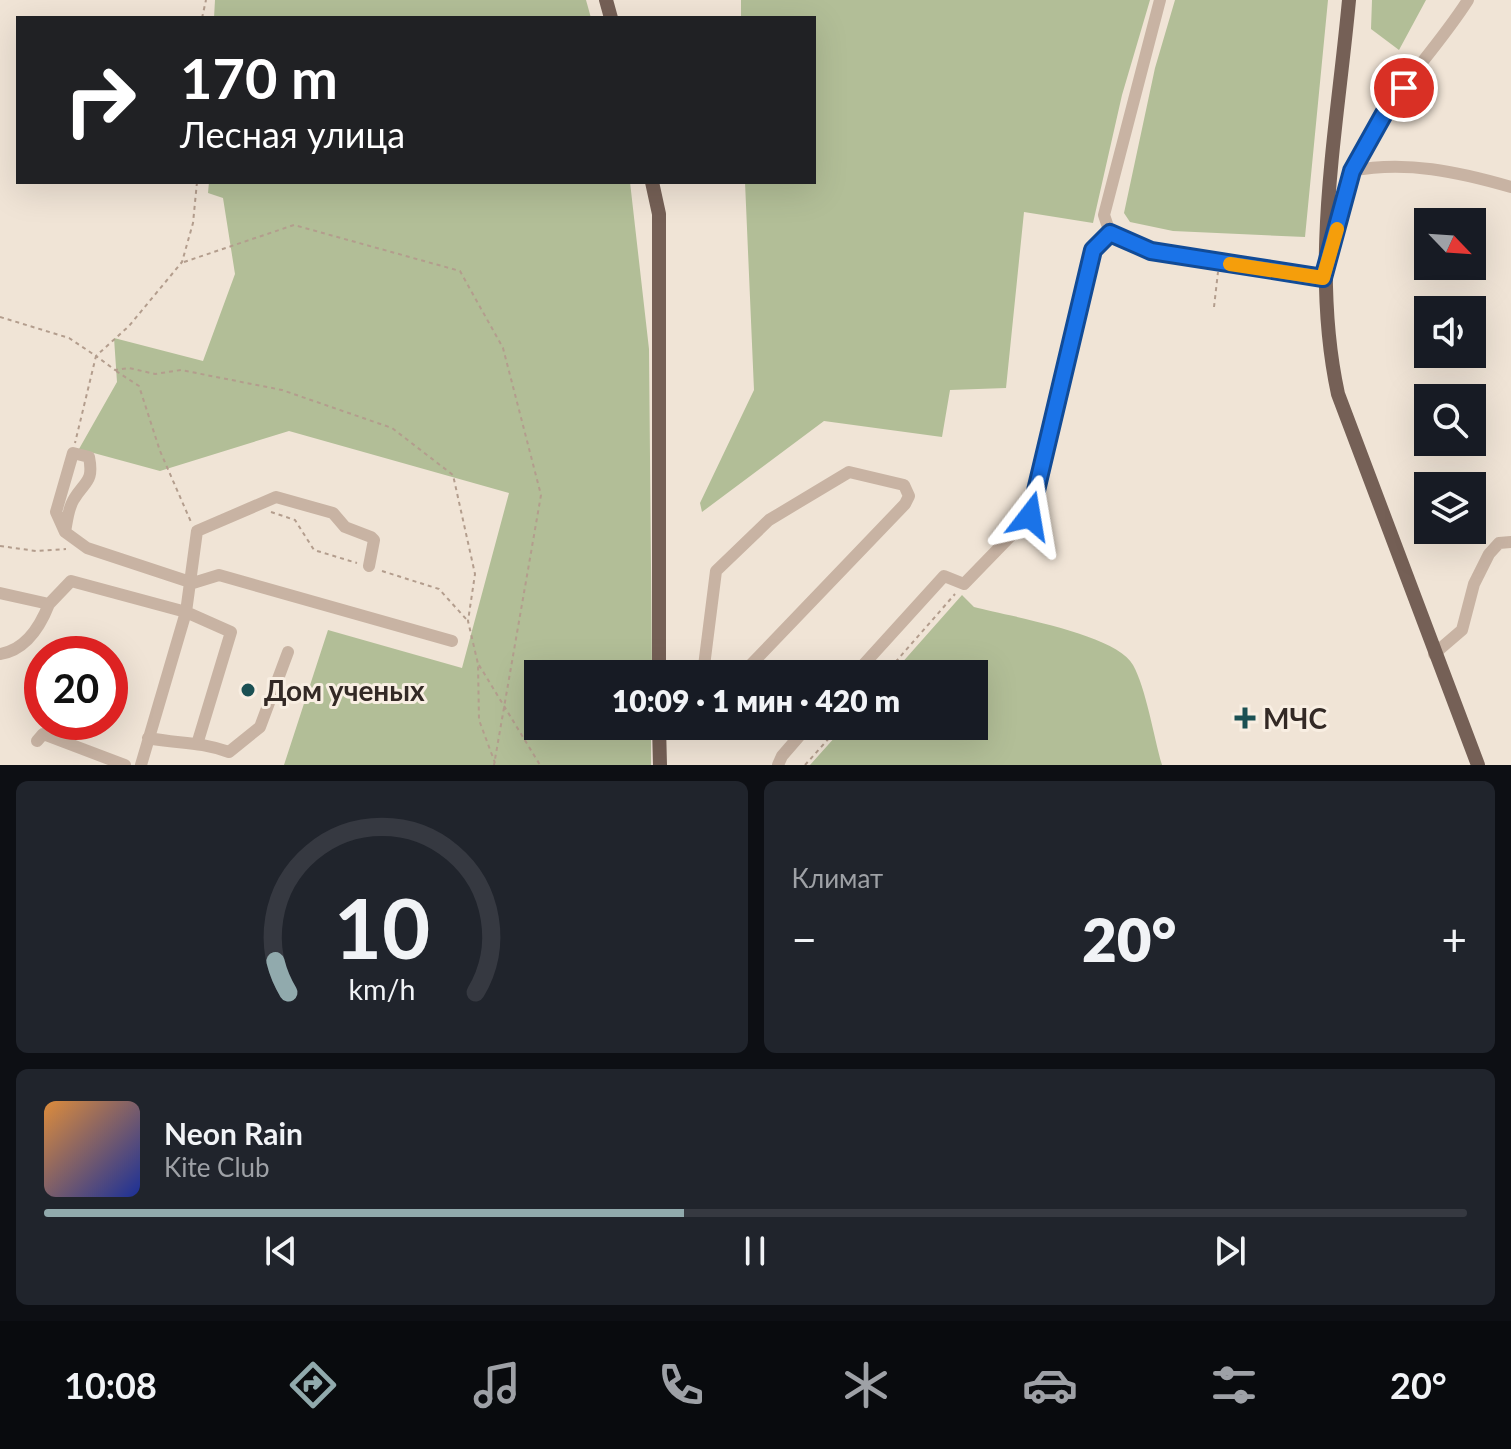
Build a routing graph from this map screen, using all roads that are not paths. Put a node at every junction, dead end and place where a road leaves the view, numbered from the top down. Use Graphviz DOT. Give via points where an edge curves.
graph roads {
  1 [pos="1160,0"];
  2 [pos="1349,0"];
  3 [pos="1468,0"];
  4 [pos="1352,171"];
  5 [pos="652,184"];
  6 [pos="1511,187"];
  7 [pos="1110,233"];
  8 [pos="1323,278"];
  9 [pos="65,532"];
  10 [pos="1511,542"];
  11 [pos="369,566"];
  12 [pos="193,583"];
  13 [pos="0,593"];
  14 [pos="49,604"];
  15 [pos="186,612"];
  16 [pos="452,641"];
  17 [pos="288,652"];
  18 [pos="0,654"];
  19 [pos="1434,654"];
  20 [pos="659,660"];
  21 [pos="705,660"];
  22 [pos="755,660"];
  23 [pos="868,660"];
  24 [pos="148,738"];
  25 [pos="659,740"];
  26 [pos="796,740"];
  27 [pos="37,741"];
  28 [pos="198,741"];
  29 [pos="125,765"];
  30 [pos="141,765"];
  31 [pos="660,765"];
  32 [pos="778,765"];
  33 [pos="1478,765"];
  1 -- 7 [label="street" via="1104,215"];
  2 -- 8 [label="main road"];
  3 -- 4 [label="street" via="1442,42 1385,112"];
  4 -- 6 [label="street" via="1378,165 1459,172"];
  4 -- 8 [label="street"];
  5 -- 20 [label="main road" via="659,214"];
  7 -- 8 [label="street" via="1151,251"];
  7 -- 23 [label="street" via="1093,250 1030,516 964,584 944,576"];
  8 -- 19 [label="main road" via="1327,344 1338,394"];
  9 -- 9 [label="street" via="56,512 73,453 89,457 91,469 88,484 72,500"];
  9 -- 12 [label="street" via="87,548"];
  10 -- 19 [label="street" via="1499,543 1489,554 1474,584 1462,630"];
  11 -- 12 [label="street" via="371,537 345,527 333,513 276,497 197,531"];
  12 -- 15 [label="street"];
  12 -- 16 [label="street" via="219,575"];
  13 -- 14 [label="street"];
  14 -- 15 [label="street" via="71,581"];
  14 -- 18 [label="street" via="40,629"];
  15 -- 24 [label="street"];
  15 -- 28 [label="street" via="231,632"];
  17 -- 28 [label="street" via="260,727 229,752"];
  19 -- 33 [label="main road"];
  21 -- 22 [label="street" via="716,571 769,520 849,472 904,485 909,496 905,504"];
  24 -- 28 [label="street"];
  24 -- 30 [label="street"];
  25 -- 31 [label="main road"];
  26 -- 32 [label="street"];
  27 -- 29 [label="street" via="43,734"];
}
